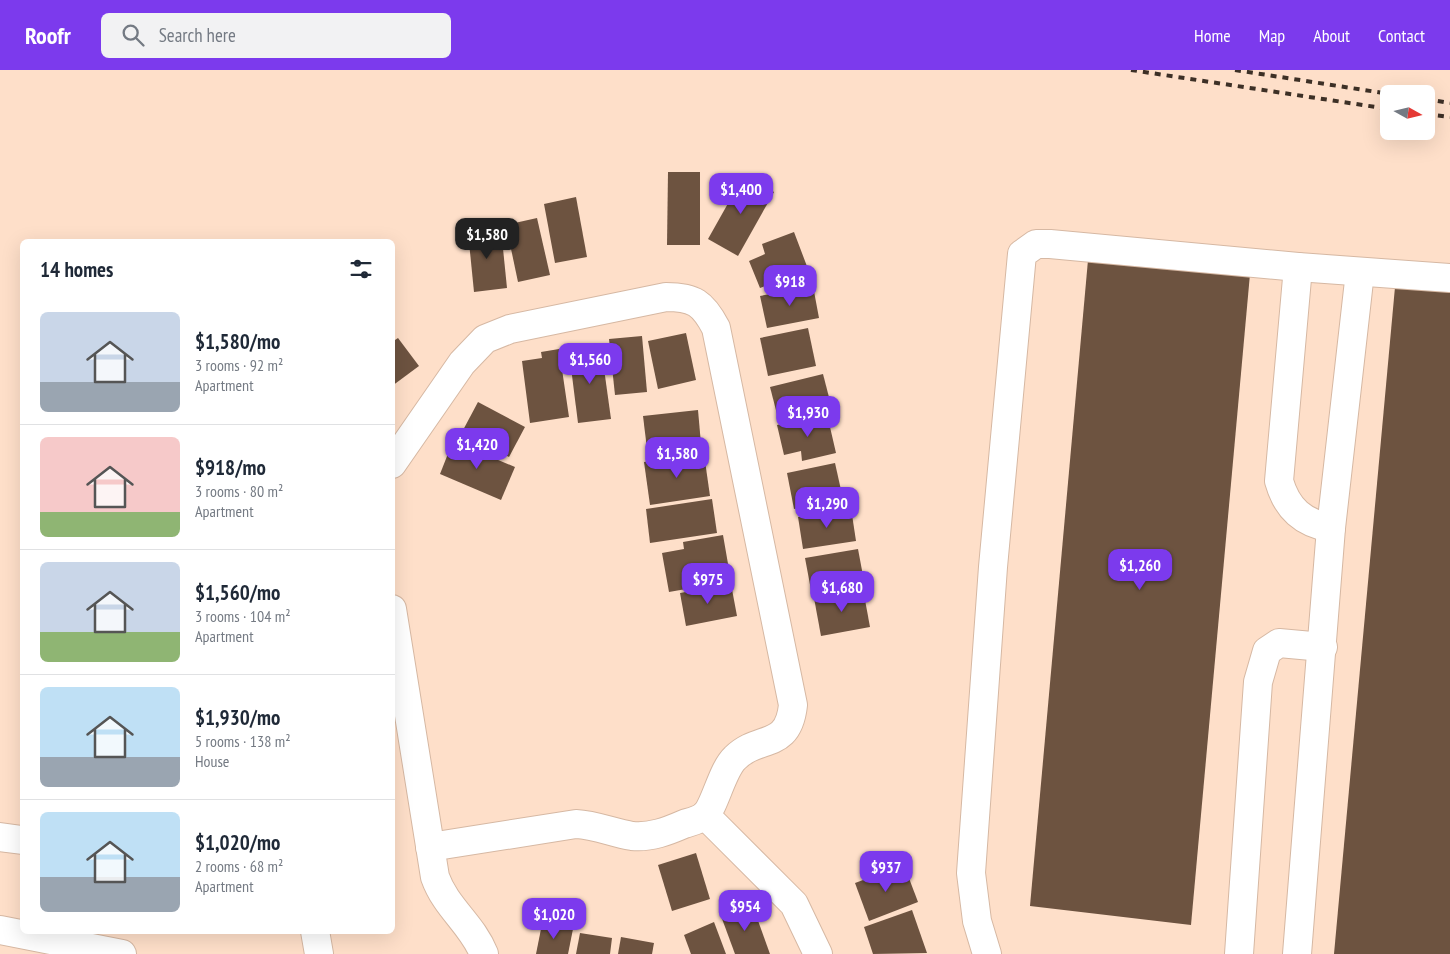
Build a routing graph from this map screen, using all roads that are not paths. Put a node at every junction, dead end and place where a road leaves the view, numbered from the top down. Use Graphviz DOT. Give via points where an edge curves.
graph roads {
  1 [pos="1298,267"];
  2 [pos="1360,272"];
  3 [pos="1450,278"];
  4 [pos="395,460"];
  5 [pos="1331,528"];
  6 [pos="395,628"];
  7 [pos="1323,647"];
  8 [pos="705,815"];
  9 [pos="0,837"];
  10 [pos="20,840"];
  11 [pos="430,847"];
  12 [pos="0,930"];
  13 [pos="315,934"];
  14 [pos="85,950"];
  15 [pos="122,954"];
  16 [pos="318,954"];
  17 [pos="484,954"];
  18 [pos="818,954"];
  19 [pos="991,954"];
  20 [pos="1239,954"];
  21 [pos="1297,954"];
  1 -- 2 [label="lane"];
  1 -- 5 [label="lane" via="1280,482 1284,498 1297,515"];
  1 -- 19 [label="lane" via="1050,244 1036,244 1022,254 992,567 971,873 977,921"];
  2 -- 3 [label="lane"];
  2 -- 5 [label="lane"];
  4 -- 8 [label="lane" via="462,363 485,339 510,329 666,296 685,297 709,314 716,328 793,705 792,721 774,740 735,757"];
  5 -- 7 [label="lane"];
  6 -- 11 [label="lane"];
  7 -- 20 [label="lane" via="1279,643 1267,651 1258,682"];
  7 -- 21 [label="lane"];
  8 -- 11 [label="lane" via="651,836 632,836 576,824"];
  8 -- 18 [label="lane" via="794,904"];
  9 -- 10 [label="lane"];
  11 -- 17 [label="lane" via="441,894 468,926"];
  12 -- 14 [label="lane"];
  13 -- 16 [label="lane"];
  14 -- 15 [label="lane"];
}
